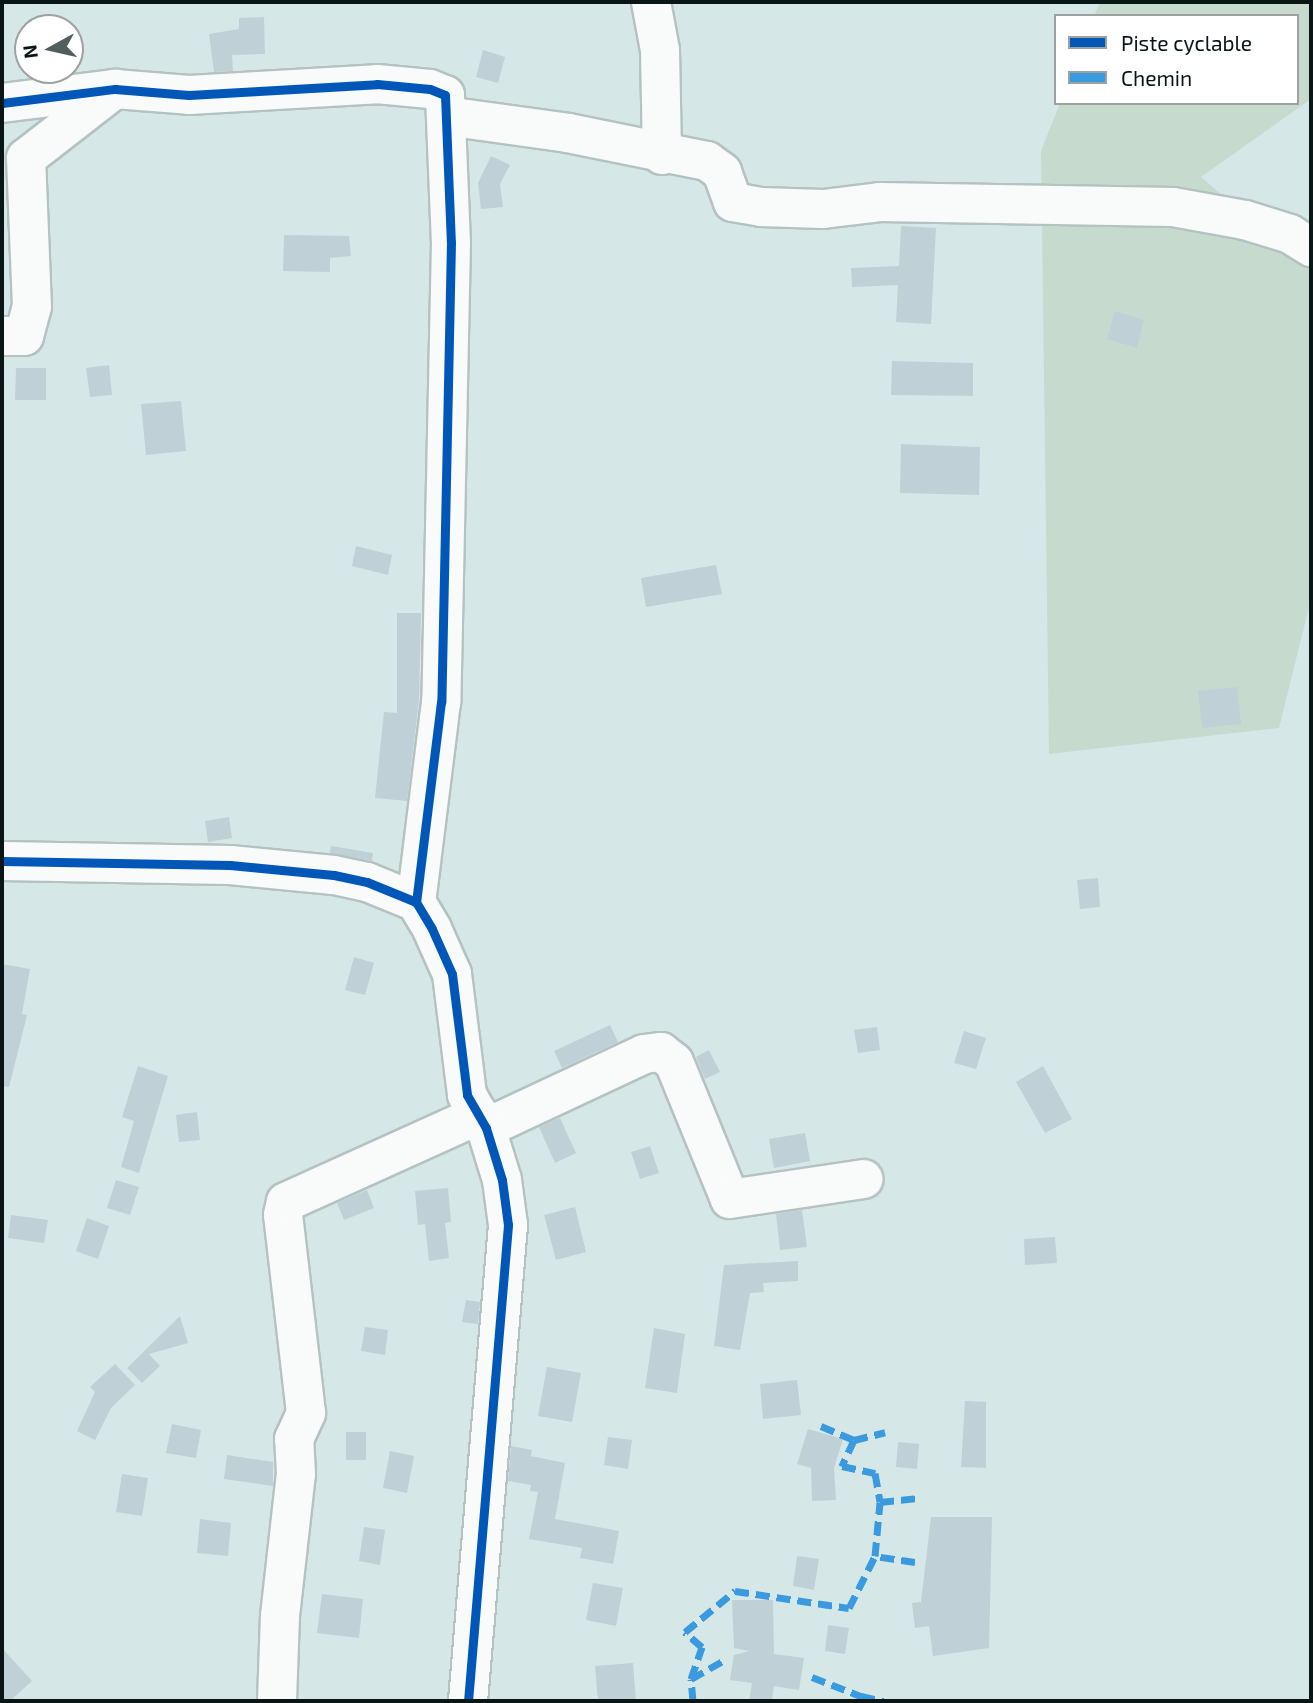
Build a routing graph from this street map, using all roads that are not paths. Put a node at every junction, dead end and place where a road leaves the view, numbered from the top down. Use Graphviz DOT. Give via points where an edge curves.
graph roads {
  1 [pos="651,2"];
  2 [pos="115,89"];
  3 [pos="18,101"];
  4 [pos="446,116"];
  5 [pos="662,155"];
  6 [pos="26,158"];
  7 [pos="1311,247"];
  8 [pos="2,336"];
  9 [pos="2,861"];
  10 [pos="416,902"];
  11 [pos="482,1121"];
  12 [pos="864,1179"];
  13 [pos="276,1701"];
  14 [pos="468,1701"];
  1 -- 5 [label="street" via="660,50"];
  2 -- 3 [label="street"];
  2 -- 4 [label="street" via="189,95 377,84 430,89 445,95"];
  2 -- 6 [label="street"];
  3 -- 6 [label="street"];
  4 -- 5 [label="street" via="568,133"];
  4 -- 10 [label="street" via="451,242 441,702"];
  5 -- 7 [label="street" via="707,161 722,172 733,202 761,207 823,209 880,202 1173,207 1245,220 1290,234"];
  6 -- 8 [label="street" via="32,307 24,336"];
  9 -- 10 [label="street" via="230,865 334,875 367,882"];
  10 -- 11 [label="street" via="449,961 467,1094"];
  11 -- 12 [label="street" via="643,1054 661,1052 674,1062 730,1199"];
  11 -- 13 [label="street" via="286,1202 283,1214 306,1413 294,1439 296,1474"];
  11 -- 14 [label="street" via="502,1180 507,1248"];
}
